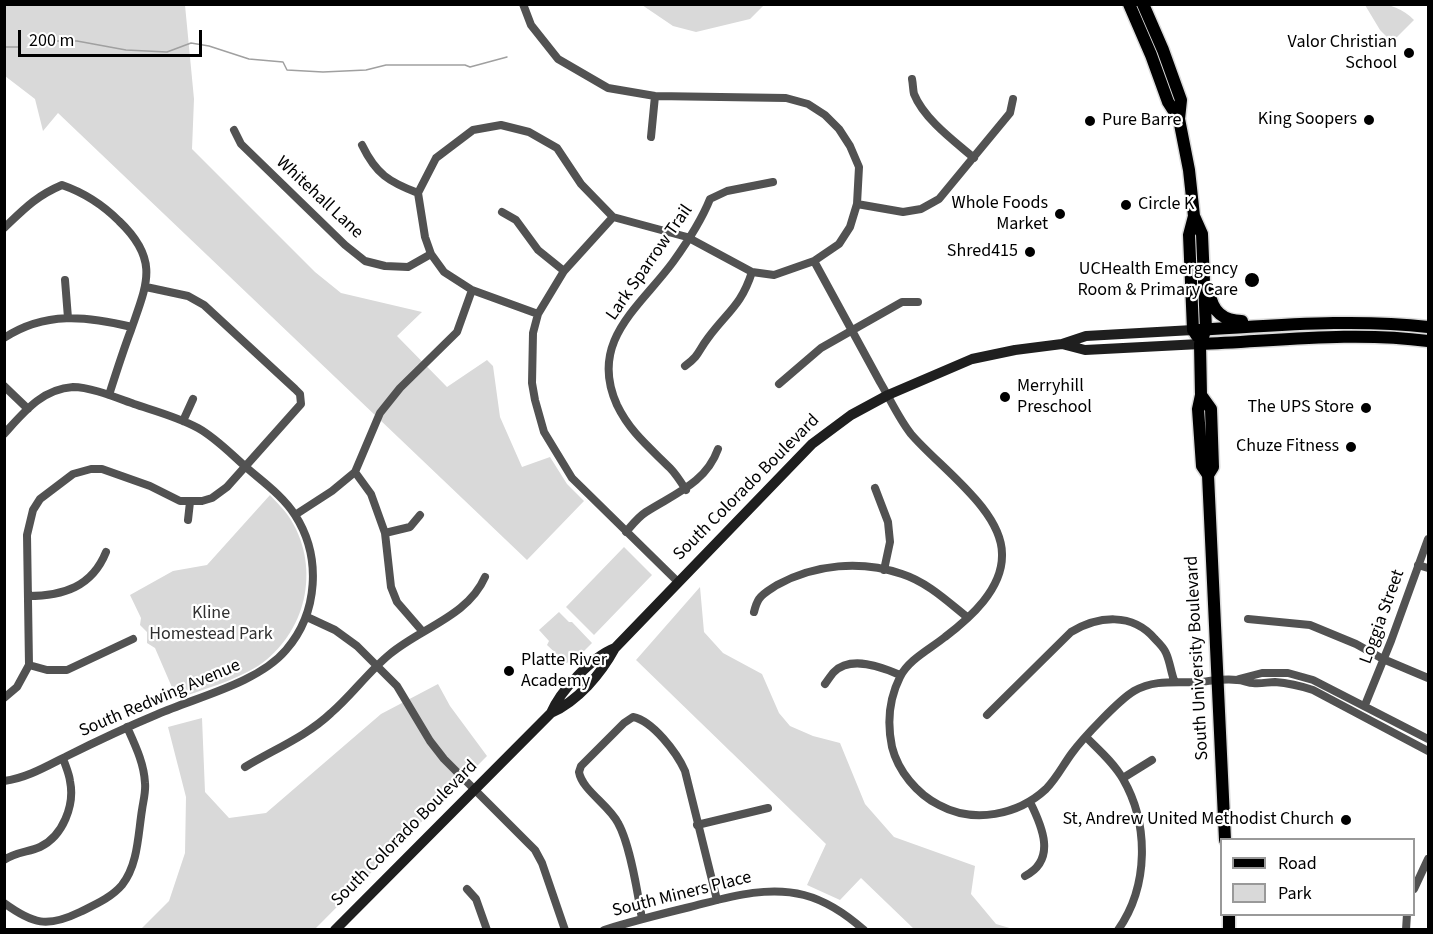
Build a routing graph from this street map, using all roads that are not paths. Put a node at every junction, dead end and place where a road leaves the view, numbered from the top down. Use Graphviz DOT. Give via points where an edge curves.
graph roads {
  1 [pos="523,4"];
  2 [pos="1128,4"];
  3 [pos="1134,4"];
  4 [pos="1143,4"];
  5 [pos="1160,42"];
  6 [pos="912,79"];
  7 [pos="655,96"];
  8 [pos="1013,99"];
  9 [pos="1179,119"];
  10 [pos="234,130"];
  11 [pos="651,137"];
  12 [pos="362,145"];
  13 [pos="974,158"];
  14 [pos="773,182"];
  15 [pos="418,193"];
  16 [pos="857,204"];
  17 [pos="502,212"];
  18 [pos="1194,216"];
  19 [pos="613,217"];
  20 [pos="4,228"];
  21 [pos="687,237"];
  22 [pos="431,254"];
  23 [pos="814,261"];
  24 [pos="1203,270"];
  25 [pos="564,271"];
  26 [pos="752,272"];
  27 [pos="65,280"];
  28 [pos="146,287"];
  29 [pos="472,290"];
  30 [pos="918,302"];
  31 [pos="538,314"];
  32 [pos="68,318"];
  33 [pos="1267,326"];
  34 [pos="132,327"];
  35 [pos="1428,327"];
  36 [pos="1206,329"];
  37 [pos="1193,330"];
  38 [pos="851,331"];
  39 [pos="4,338"];
  40 [pos="1428,341"];
  41 [pos="1062,344"];
  42 [pos="1200,344"];
  43 [pos="685,366"];
  44 [pos="779,384"];
  45 [pos="4,386"];
  46 [pos="109,395"];
  47 [pos="888,395"];
  48 [pos="193,399"];
  49 [pos="28,409"];
  50 [pos="183,421"];
  51 [pos="4,434"];
  52 [pos="718,449"];
  53 [pos="246,467"];
  54 [pos="355,472"];
  55 [pos="875,488"];
  56 [pos="686,490"];
  57 [pos="190,502"];
  58 [pos="295,515"];
  59 [pos="420,515"];
  60 [pos="189,520"];
  61 [pos="626,532"];
  62 [pos="384,533"];
  63 [pos="1428,539"];
  64 [pos="106,552"];
  65 [pos="1418,565"];
  66 [pos="1428,568"];
  67 [pos="884,570"];
  68 [pos="485,577"];
  69 [pos="678,582"];
  70 [pos="28,596"];
  71 [pos="754,612"];
  72 [pos="307,617"];
  73 [pos="967,617"];
  74 [pos="1248,619"];
  75 [pos="423,632"];
  76 [pos="133,639"];
  77 [pos="1383,659"];
  78 [pos="29,665"];
  79 [pos="376,666"];
  80 [pos="900,675"];
  81 [pos="1428,678"];
  82 [pos="1174,680"];
  83 [pos="1236,680"];
  84 [pos="1217,681"];
  85 [pos="825,684"];
  86 [pos="4,698"];
  87 [pos="1365,705"];
  88 [pos="987,715"];
  89 [pos="127,727"];
  90 [pos="1086,736"];
  91 [pos="1428,739"];
  92 [pos="1428,751"];
  93 [pos="63,758"];
  94 [pos="1152,760"];
  95 [pos="245,767"];
  96 [pos="1123,778"];
  97 [pos="4,781"];
  98 [pos="474,789"];
  99 [pos="1030,802"];
  100 [pos="768,808"];
  101 [pos="697,825"];
  102 [pos="1225,838"];
  103 [pos="1428,859"];
  104 [pos="4,860"];
  105 [pos="1025,876"];
  106 [pos="1415,885"];
  107 [pos="467,889"];
  108 [pos="717,900"];
  109 [pos="4,903"];
  110 [pos="642,919"];
  111 [pos="335,930"];
  112 [pos="487,930"];
  113 [pos="565,930"];
  114 [pos="604,930"];
  115 [pos="864,930"];
  116 [pos="1118,930"];
  1 -- 7 [label="street" via="531,25 558,59 608,88"];
  2 -- 9 [label="main road, South University Boulevard" via="1168,102"];
  3 -- 5 [label="main road"];
  4 -- 5 [label="main road, South University Boulevard"];
  5 -- 9 [label="main road, South University Boulevard" via="1181,100"];
  6 -- 13 [label="street" via="914,93 928,115"];
  7 -- 11 [label="street"];
  7 -- 16 [label="street" via="786,98 808,104 832,122 850,146 859,167"];
  8 -- 13 [label="street" via="1010,113"];
  9 -- 18 [label="main road, South University Boulevard" via="1190,170"];
  10 -- 22 [label="street, Whitehall Lane" via="241,144 365,261 408,267"];
  12 -- 15 [label="street" via="371,163 394,184"];
  13 -- 16 [label="street" via="939,199 921,209 903,212"];
  14 -- 21 [label="street, Lark Sparrow Trail" via="727,191 710,199"];
  15 -- 19 [label="street" via="435,158 473,130 501,125 529,132 557,148 581,184"];
  15 -- 22 [label="street"];
  16 -- 23 [label="street" via="850,227 839,244"];
  17 -- 25 [label="street" via="516,220 538,250"];
  18 -- 24 [label="main road, South University Boulevard" via="1202,234"];
  18 -- 37 [label="main road, South University Boulevard" via="1189,235"];
  19 -- 21 [label="street"];
  19 -- 25 [label="street"];
  20 -- 28 [label="street" via="42,194 62,185 78,191 114,216 138,243 146,263"];
  21 -- 26 [label="street"];
  21 -- 56 [label="street, Lark Sparrow Trail" via="673,262 624,320 610,354 609,380 617,405 636,436 672,469"];
  22 -- 29 [label="street" via="444,272"];
  23 -- 26 [label="street" via="774,274"];
  23 -- 38 [label="street"];
  24 -- 33 [label="main road" via="1211,302 1219,314 1232,321"];
  24 -- 36 [label="main road, South University Boulevard"];
  25 -- 31 [label="street"];
  26 -- 43 [label="street" via="737,305 706,339 697,358"];
  27 -- 32 [label="street"];
  28 -- 34 [label="street"];
  28 -- 53 [label="street" via="204,305 300,394 301,404"];
  29 -- 31 [label="street"];
  29 -- 54 [label="street" via="457,332 400,388 380,414"];
  30 -- 38 [label="street" via="902,302"];
  31 -- 61 [label="street" via="533,333 532,383 544,432 575,482"];
  32 -- 34 [label="street"];
  32 -- 39 [label="street" via="38,322"];
  33 -- 35 [label="main road" via="1362,323"];
  33 -- 36 [label="main road, South Colorado Boulevard"];
  34 -- 46 [label="street"];
  36 -- 37 [label="main road, South Colorado Boulevard"];
  36 -- 42 [label="main road, South University Boulevard"];
  37 -- 41 [label="main road, South Colorado Boulevard" via="1086,336"];
  37 -- 42 [label="main road, South University Boulevard"];
  38 -- 44 [label="street" via="821,348"];
  38 -- 47 [label="street"];
  40 -- 42 [label="main road" via="1354,337"];
  41 -- 42 [label="main road, South Colorado Boulevard" via="1084,350"];
  41 -- 47 [label="main road, South Colorado Boulevard" via="972,359"];
  42 -- 84 [label="main road, South University Boulevard" via="1198,409 1202,466 1208,475"];
  45 -- 49 [label="street"];
  46 -- 49 [label="street" via="76,387 59,389"];
  46 -- 50 [label="street"];
  47 -- 69 [label="main road, South Colorado Boulevard" via="851,415 812,444"];
  47 -- 73 [label="street" via="910,433 984,510 999,531 1003,555 999,575 991,592"];
  48 -- 50 [label="street"];
  49 -- 51 [label="street"];
  50 -- 53 [label="street" via="216,440"];
  52 -- 56 [label="street" via="714,461"];
  53 -- 57 [label="street" via="220,493"];
  53 -- 58 [label="street"];
  54 -- 58 [label="street"];
  54 -- 62 [label="street" via="371,494"];
  55 -- 67 [label="street" via="888,522 890,542"];
  56 -- 61 [label="street" via="645,513"];
  57 -- 60 [label="street"];
  57 -- 70 [label="street" via="102,469 73,474 40,499 31,515 27,535"];
  58 -- 72 [label="street" via="312,566 312,598"];
  59 -- 62 [label="street" via="410,527"];
  61 -- 69 [label="street"];
  62 -- 75 [label="street" via="391,587 397,602"];
  63 -- 65 [label="street, Loggia Street"];
  64 -- 70 [label="street" via="101,565 81,583 59,594"];
  65 -- 66 [label="street"];
  65 -- 77 [label="street, Loggia Street"];
  67 -- 71 [label="street" via="839,565 811,571 770,590 759,599"];
  67 -- 73 [label="street" via="928,586"];
  68 -- 75 [label="street" via="479,591 465,605"];
  69 -- 98 [label="main road, South Colorado Boulevard" via="615,648 584,671 558,699 551,713"];
  70 -- 78 [label="street"];
  72 -- 79 [label="street" via="335,630"];
  72 -- 89 [label="street, South Redwing Avenue" via="285,652 251,678"];
  73 -- 80 [label="street"];
  74 -- 77 [label="street" via="1310,625"];
  75 -- 79 [label="street"];
  76 -- 78 [label="street" via="68,670"];
  77 -- 81 [label="street"];
  77 -- 87 [label="street, Loggia Street"];
  78 -- 86 [label="street" via="18,687"];
  79 -- 95 [label="street" via="331,714"];
  79 -- 98 [label="street" via="397,686 437,751"];
  80 -- 85 [label="street" via="866,663 848,665 835,670"];
  80 -- 99 [label="street" via="891,704 889,732 900,767 919,791 939,806 980,816 1007,812"];
  82 -- 84 [label="street"];
  82 -- 88 [label="street" via="1166,652 1149,631 1123,619 1098,620 1071,632"];
  82 -- 90 [label="street" via="1133,692"];
  83 -- 84 [label="street"];
  83 -- 87 [label="street" via="1262,673 1288,673 1313,680"];
  83 -- 92 [label="street" via="1313,690"];
  84 -- 102 [label="main road, South University Boulevard"];
  87 -- 91 [label="street"];
  89 -- 93 [label="street, South Redwing Avenue"];
  89 -- 109 [label="street" via="146,785 134,858 121,885 104,900 51,922 31,920"];
  90 -- 96 [label="street"];
  90 -- 99 [label="street" via="1051,783"];
  93 -- 97 [label="street, South Redwing Avenue" via="28,775"];
  93 -- 104 [label="street" via="71,800 62,826 39,847"];
  94 -- 96 [label="street"];
  96 -- 116 [label="street" via="1135,808 1143,864 1136,893"];
  98 -- 111 [label="main road, South Colorado Boulevard"];
  98 -- 113 [label="street" via="535,850"];
  99 -- 105 [label="street" via="1045,845 1035,871"];
  100 -- 101 [label="street"];
  101 -- 108 [label="street"];
  101 -- 110 [label="street" via="681,762 640,718 628,719 581,766 583,783 607,806 620,826"];
  103 -- 106 [label="street"];
  107 -- 112 [label="street" via="476,899"];
  108 -- 110 [label="street, South Miners Place"];
  108 -- 115 [label="street, South Miners Place" via="763,891 799,893 834,907"];
  110 -- 114 [label="street, South Miners Place"];
}
